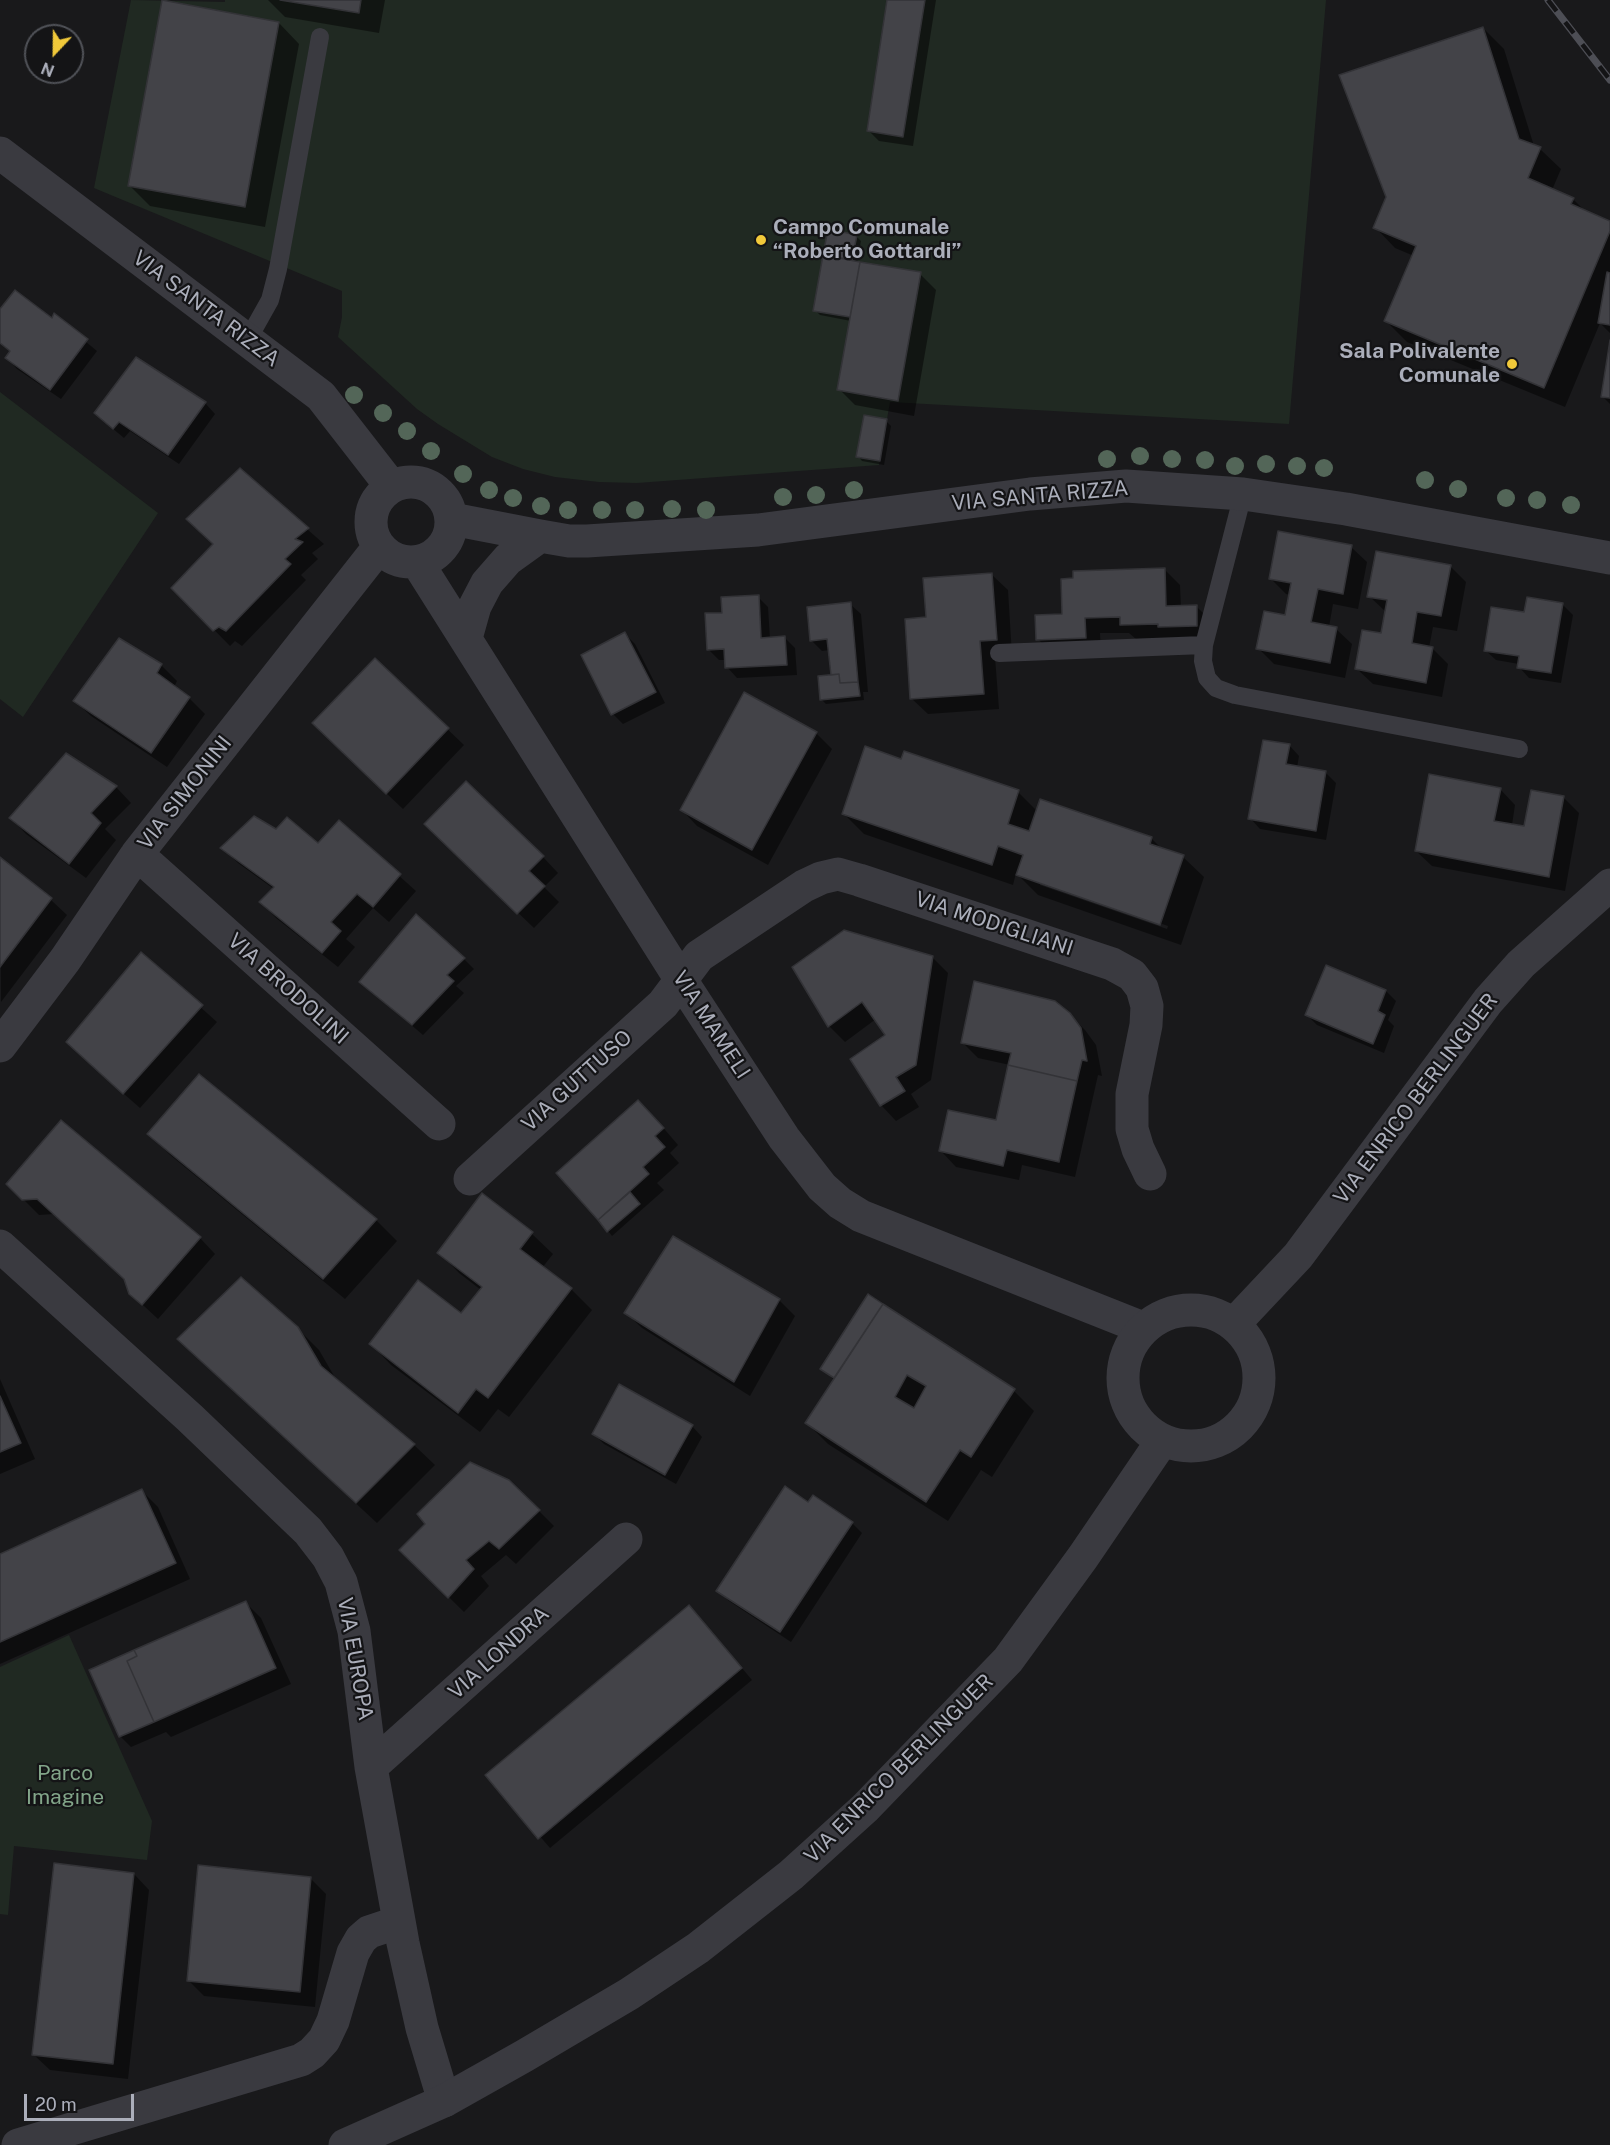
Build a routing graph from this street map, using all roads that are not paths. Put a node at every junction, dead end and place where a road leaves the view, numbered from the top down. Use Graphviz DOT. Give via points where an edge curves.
graph roads {
  1 [pos="320,37"];
  2 [pos="0,153"];
  3 [pos="248,341"];
  4 [pos="391,486"];
  5 [pos="1243,494"];
  6 [pos="452,519"];
  7 [pos="540,536"];
  8 [pos="380,547"];
  9 [pos="1610,558"];
  10 [pos="417,562"];
  11 [pos="466,639"];
  12 [pos="1204,645"];
  13 [pos="999,653"];
  14 [pos="1519,749"];
  15 [pos="138,854"];
  16 [pos="1610,885"];
  17 [pos="681,980"];
  18 [pos="0,1046"];
  19 [pos="438,1124"];
  20 [pos="1150,1174"];
  21 [pos="470,1179"];
  22 [pos="0,1246"];
  23 [pos="1234,1324"];
  24 [pos="1143,1328"];
  25 [pos="1162,1440"];
  26 [pos="626,1539"];
  27 [pos="371,1767"];
  28 [pos="399,1922"];
  29 [pos="444,2101"];
  30 [pos="18,2145"];
  31 [pos="345,2145"];
  1 -- 3 [label="lane" via="278,269 270,300"];
  2 -- 3 [label="street, VIA SANTA RIZZA"];
  3 -- 4 [label="street, VIA SANTA RIZZA" via="321,396"];
  4 -- 6 [label="street" via="418,481 431,486 448,506"];
  4 -- 8 [label="street" via="382,493 371,514 373,538"];
  5 -- 7 [label="street, VIA SANTA RIZZA" via="1125,486 1079,488 758,530 587,541"];
  5 -- 9 [label="street, VIA SANTA RIZZA"];
  5 -- 12 [label="lane"];
  6 -- 7 [label="street, VIA SANTA RIZZA"];
  6 -- 10 [label="street" via="446,543"];
  7 -- 11 [label="street" via="508,559 487,583 475,606"];
  8 -- 10 [label="street" via="390,557"];
  8 -- 15 [label="street, VIA SIMONINI"];
  10 -- 11 [label="street, VIA MAMELI"];
  11 -- 17 [label="street, VIA MAMELI"];
  12 -- 13 [label="lane"];
  12 -- 14 [label="lane" via="1207,678 1216,688 1235,695"];
  15 -- 18 [label="street, VIA SIMONINI"];
  15 -- 19 [label="street, VIA BRODOLINI"];
  16 -- 23 [label="street, VIA ENRICO BERLINGUER" via="1521,964 1488,1000 1298,1256"];
  17 -- 20 [label="street, VIA MODIGLIANI" via="699,956 804,886 838,874 1112,964 1132,975 1142,988 1147,1006 1130,1109 1138,1149"];
  17 -- 21 [label="street, VIA GUTTUSO" via="663,1004"];
  17 -- 24 [label="street, VIA MAMELI" via="803,1165 840,1203 861,1216"];
  22 -- 27 [label="street, VIA EUROPA" via="190,1418 308,1531 328,1557 341,1582 354,1631"];
  23 -- 24 [label="street" via="1216,1314 1177,1310"];
  23 -- 25 [label="street" via="1248,1340 1257,1360 1259,1382 1249,1413 1227,1437 1206,1445 1184,1447"];
  24 -- 25 [label="street" via="1122,1367 1123,1390 1130,1410 1144,1428"];
  25 -- 29 [label="street, VIA ENRICO BERLINGUER" via="1008,1660 865,1808 791,1875 698,1948 610,2005"];
  26 -- 27 [label="street, VIA LONDRA"];
  27 -- 28 [label="street, VIA EUROPA"];
  28 -- 29 [label="street, VIA EUROPA" via="422,2028"];
  28 -- 30 [label="street" via="369,1932 361,1939 324,2040 301,2060"];
  29 -- 31 [label="street, VIA ENRICO BERLINGUER"];
}
